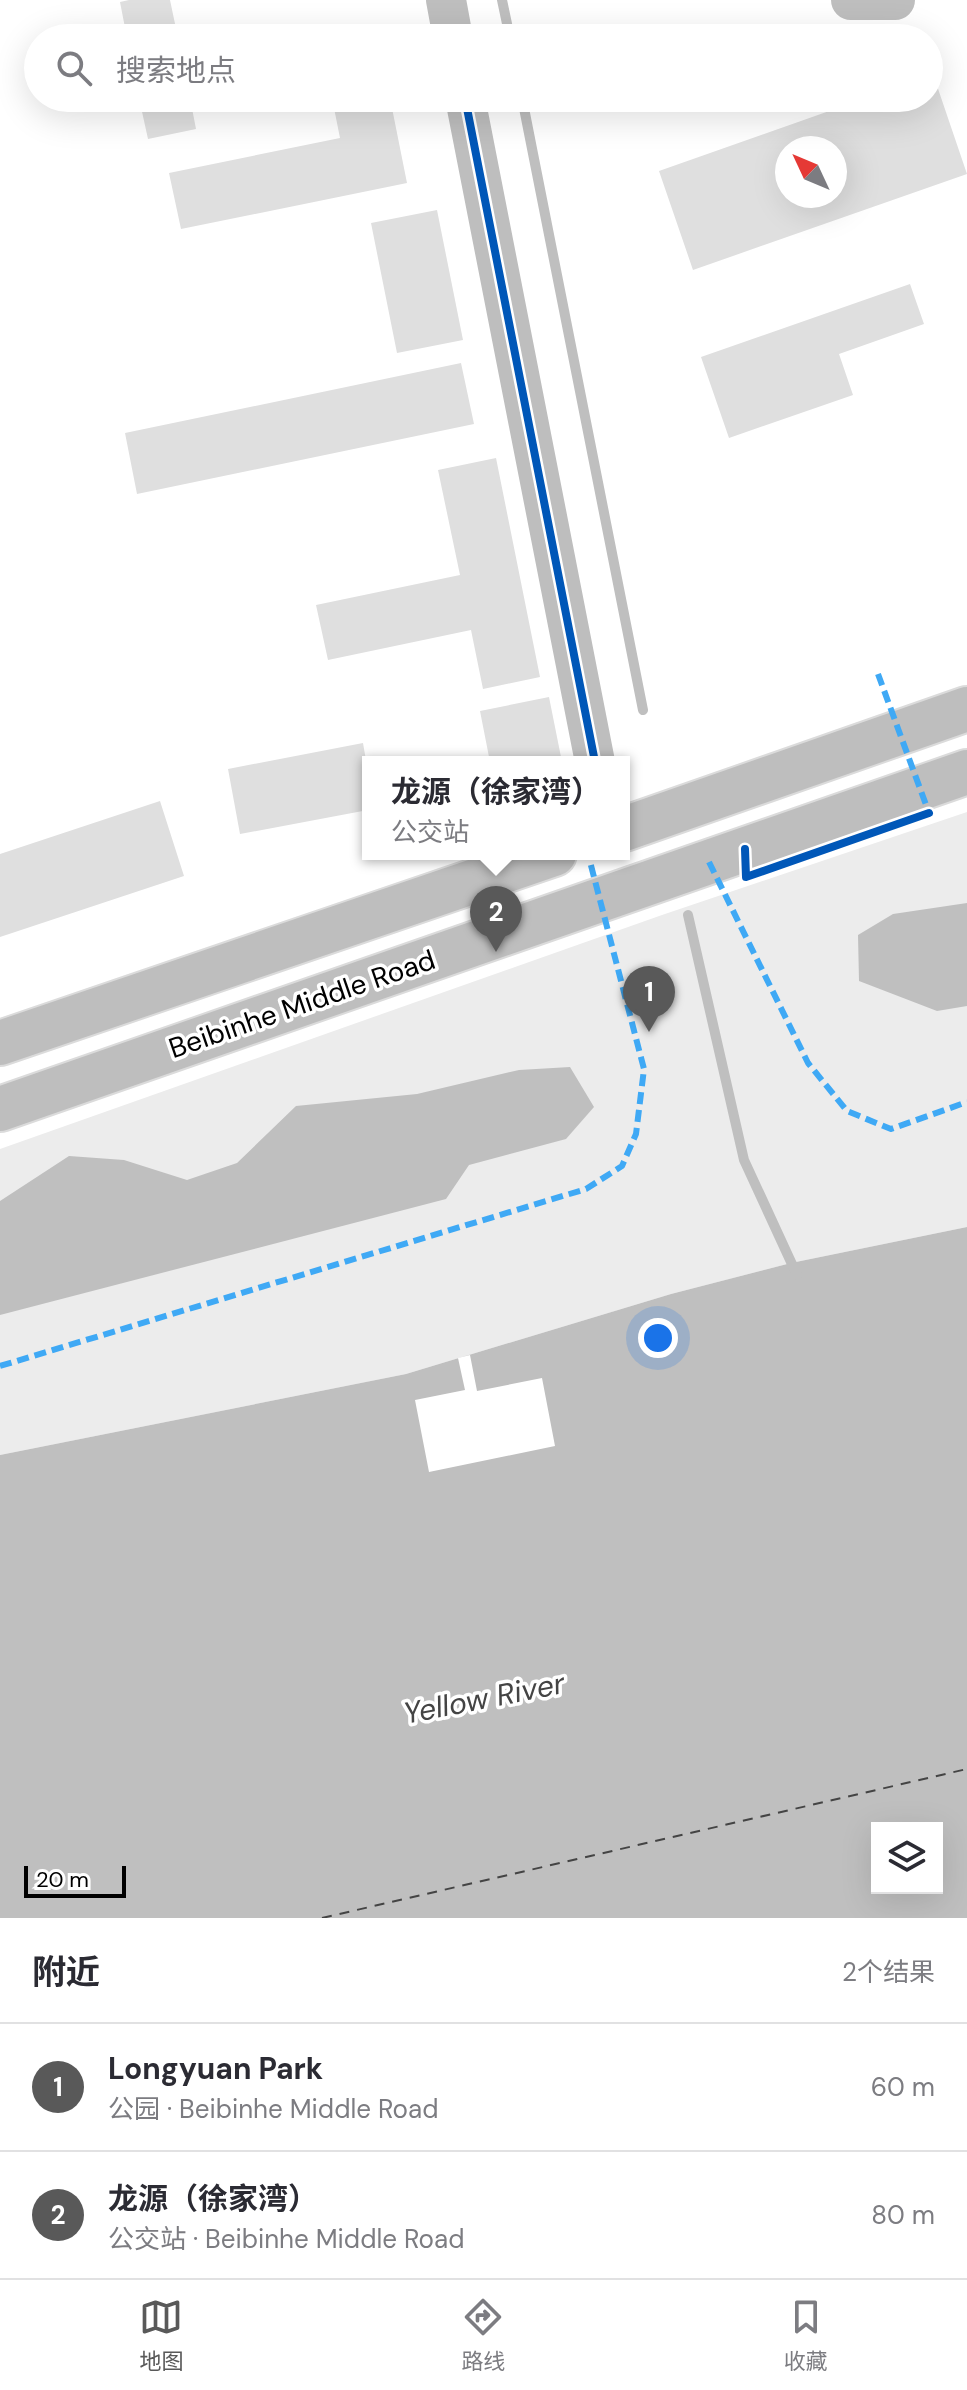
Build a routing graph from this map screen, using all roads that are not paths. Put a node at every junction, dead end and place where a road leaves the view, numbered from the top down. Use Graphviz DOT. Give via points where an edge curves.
graph roads {
  1 [pos="446,0"];
  2 [pos="851,0"];
  3 [pos="895,0"];
  4 [pos="450,24"];
  5 [pos="468,112"];
  6 [pos="967,709"];
  7 [pos="594,756"];
  8 [pos="967,772"];
  9 [pos="630,827"];
  10 [pos="536,860"];
  11 [pos="0,1043"];
  12 [pos="0,1109"];
  1 -- 4 [label="street"];
  2 -- 3 [label="street"];
  5 -- 7 [label="street"];
  6 -- 9 [label="main road"];
  8 -- 12 [label="main road, Beibinhe Middle Road"];
  10 -- 11 [label="main road"];
}
